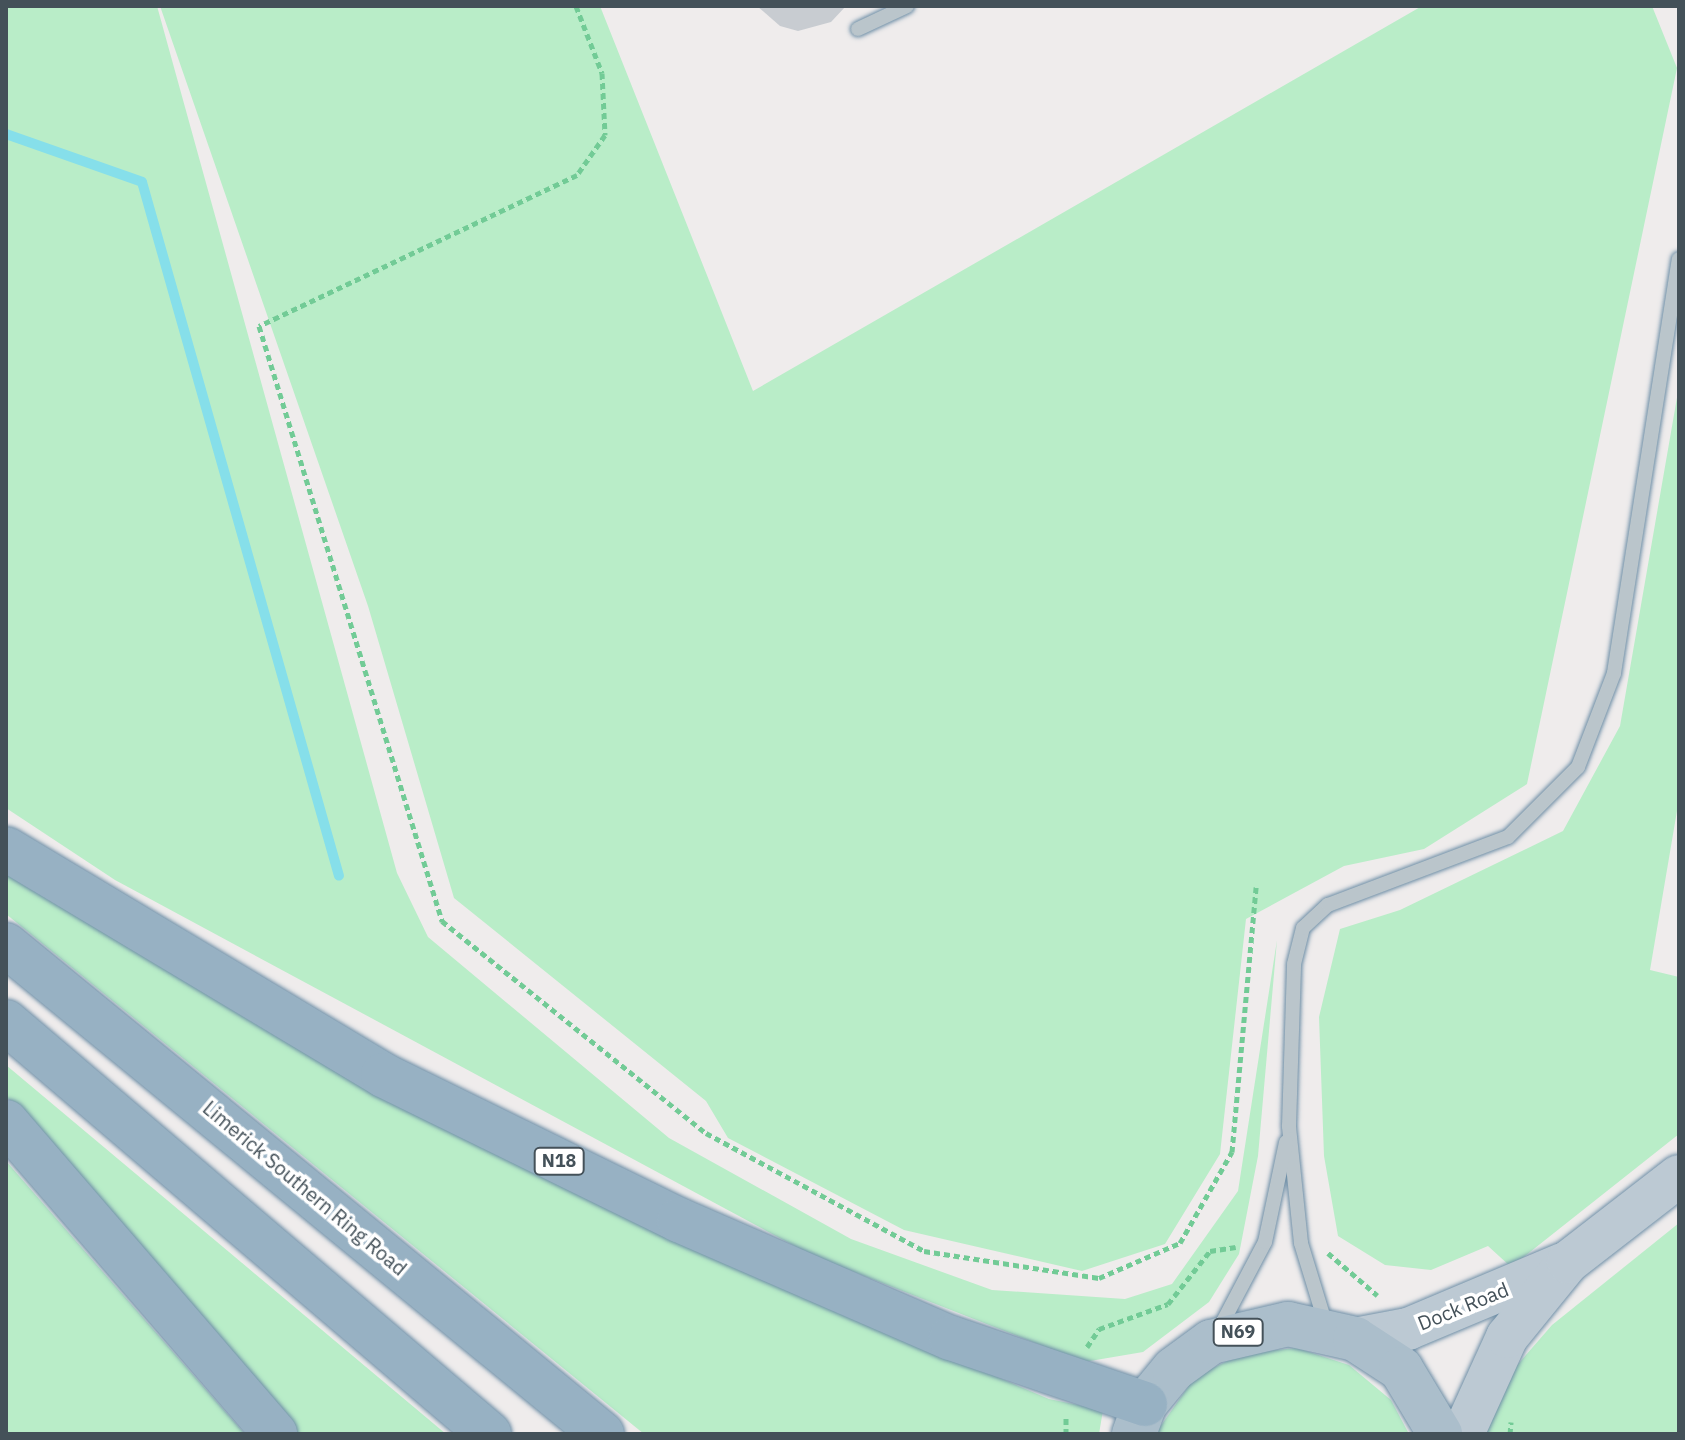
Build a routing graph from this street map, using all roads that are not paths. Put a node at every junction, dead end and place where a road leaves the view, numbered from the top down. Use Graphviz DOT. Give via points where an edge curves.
graph roads {
  1 [pos="907,6"];
  2 [pos="858,29"];
  3 [pos="1679,259"];
  4 [pos="6,849"];
  5 [pos="6,945"];
  6 [pos="6,1022"];
  7 [pos="6,1122"];
  8 [pos="1289,1126"];
  9 [pos="1679,1176"];
  10 [pos="1568,1262"];
  11 [pos="1341,1334"];
  12 [pos="1211,1342"];
  13 [pos="1140,1419"];
  14 [pos="275,1434"];
  15 [pos="489,1434"];
  16 [pos="602,1434"];
  17 [pos="1440,1434"];
  18 [pos="1463,1434"];
  1 -- 2 [label="lane"];
  3 -- 8 [label="lane" via="1614,673 1578,767 1508,837 1328,905 1303,928 1294,964"];
  4 -- 13 [label="highway, N18" via="383,1075 665,1213"];
  5 -- 16 [label="highway, Limerick Southern Ring Road"];
  6 -- 15 [label="highway"];
  7 -- 14 [label="highway"];
  8 -- 11 [label="lane" via="1301,1243"];
  8 -- 12 [label="lane" via="1265,1242"];
  9 -- 10 [label="main road, Dock Road"];
  10 -- 11 [label="main road, Dock Road" via="1408,1329"];
  10 -- 18 [label="main road, Dock Road" via="1507,1337"];
  11 -- 12 [label="main road, N69" via="1249,1328"];
  11 -- 17 [label="main road" via="1401,1369"];
  12 -- 13 [label="main road, N69" via="1174,1369"];
}
